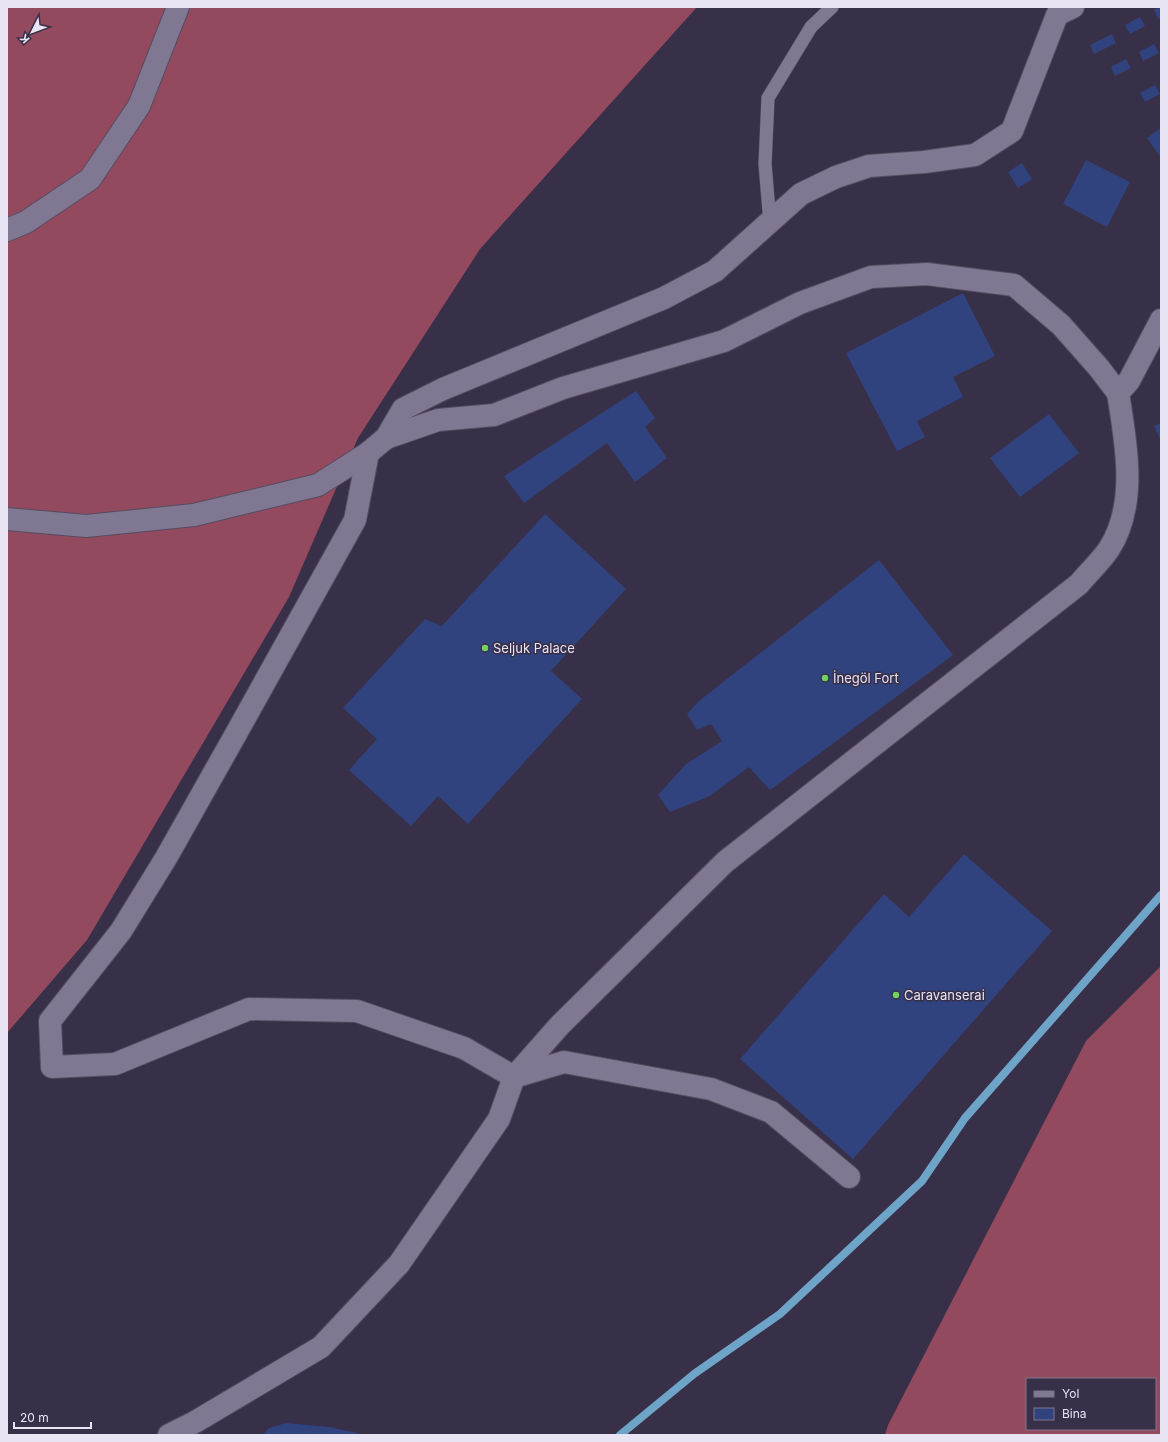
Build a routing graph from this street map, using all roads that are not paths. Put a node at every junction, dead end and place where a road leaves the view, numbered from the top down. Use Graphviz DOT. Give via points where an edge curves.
graph roads {
  1 [pos="178,7"];
  2 [pos="832,7"];
  3 [pos="1073,7"];
  4 [pos="770,223"];
  5 [pos="7,230"];
  6 [pos="1161,320"];
  7 [pos="1118,393"];
  8 [pos="386,438"];
  9 [pos="368,454"];
  10 [pos="7,519"];
  11 [pos="514,1077"];
  12 [pos="849,1177"];
  13 [pos="169,1435"];
  1 -- 5 [label="street" via="139,106 90,179 26,222"];
  2 -- 4 [label="lane" via="811,27 768,98 765,164"];
  3 -- 4 [label="street" via="1058,14 1012,131 975,155 869,166 836,177 801,194"];
  4 -- 8 [label="street" via="715,271 664,298 442,388 403,409"];
  6 -- 7 [label="street" via="1129,382"];
  7 -- 8 [label="street" via="1061,325 1014,285 927,274 871,277 800,303 724,341 563,388 494,415 438,420"];
  7 -- 11 [label="street" via="1128,456 1124,516 1109,549 1079,584 725,862 560,1025"];
  8 -- 9 [label="street"];
  9 -- 10 [label="street" via="318,485 194,515 86,526"];
  9 -- 11 [label="street" via="355,520 237,732 121,932 50,1021 52,1067 115,1064 248,1009 357,1011 464,1048"];
  11 -- 12 [label="street" via="564,1062 711,1089 771,1112"];
  11 -- 13 [label="street" via="499,1119 399,1264 321,1347"];
}
